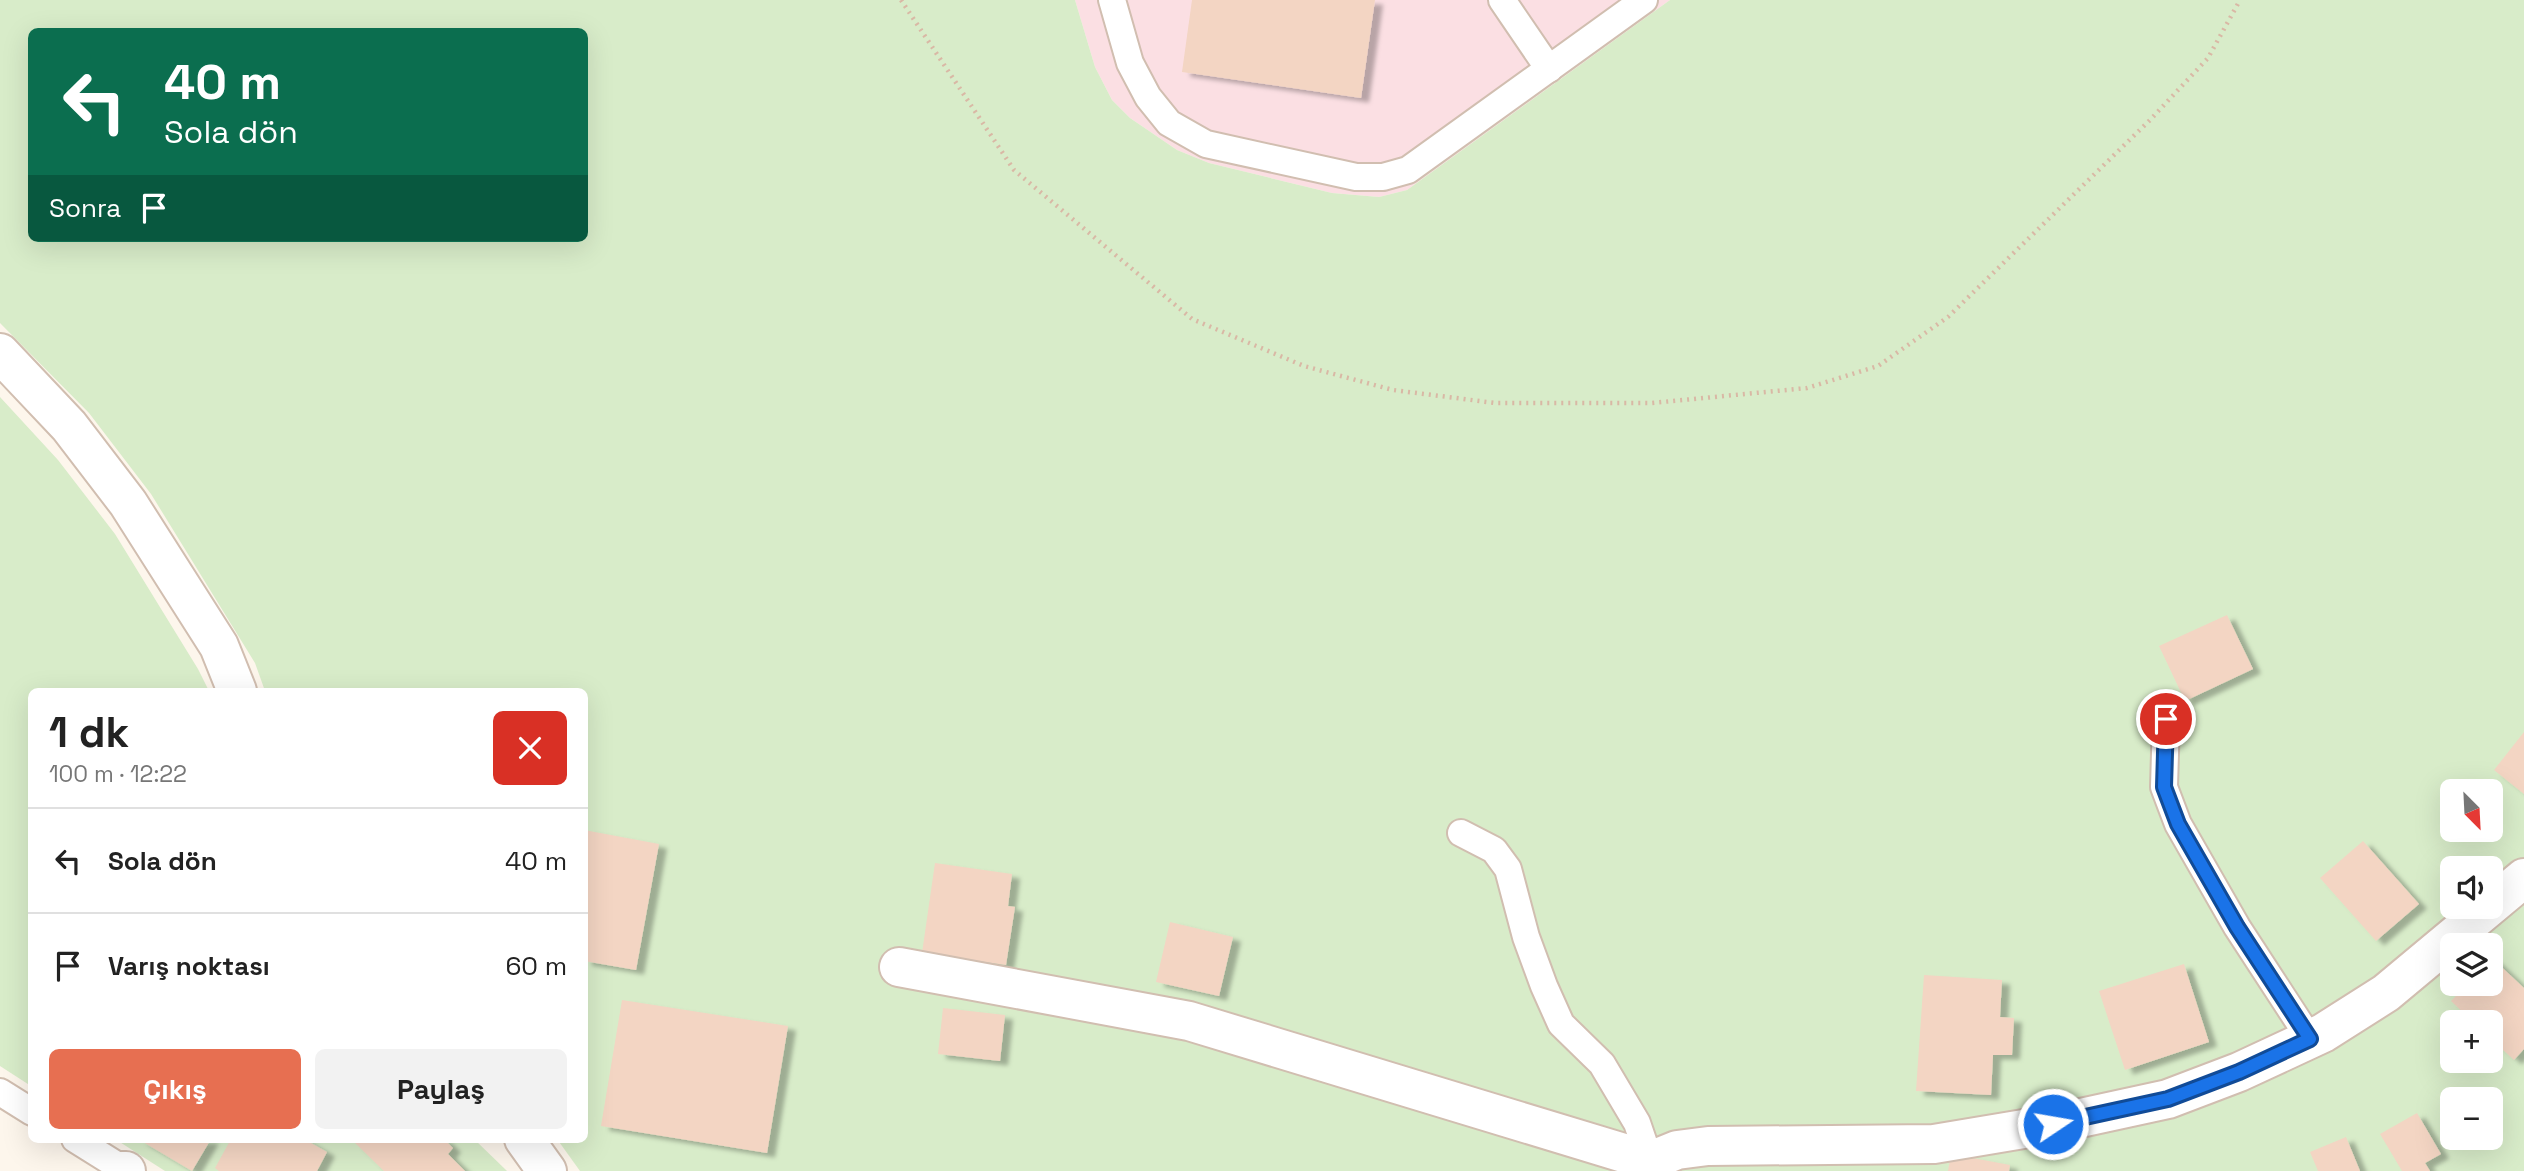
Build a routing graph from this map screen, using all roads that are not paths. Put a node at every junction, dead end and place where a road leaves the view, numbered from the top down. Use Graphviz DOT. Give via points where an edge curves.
graph roads {
  1 [pos="1112,0"];
  2 [pos="1502,0"];
  3 [pos="1644,0"];
  4 [pos="1549,69"];
  5 [pos="0,353"];
  6 [pos="236,688"];
  7 [pos="2166,719"];
  8 [pos="1461,833"];
  9 [pos="2524,878"];
  10 [pos="899,967"];
  11 [pos="2310,1039"];
  12 [pos="0,1093"];
  13 [pos="28,1110"];
  14 [pos="81,1143"];
  15 [pos="527,1143"];
  16 [pos="1661,1168"];
  17 [pos="124,1170"];
  18 [pos="547,1171"];
  1 -- 4 [label="lane" via="1130,63 1169,123 1206,144 1356,177 1383,177 1408,170"];
  2 -- 4 [label="lane"];
  3 -- 4 [label="lane"];
  5 -- 6 [label="street" via="69,426 128,503 219,646"];
  7 -- 11 [label="lane" via="2164,787 2178,824 2237,927"];
  8 -- 16 [label="lane" via="1494,850 1508,869 1526,937 1561,1024 1602,1064"];
  9 -- 11 [label="street" via="2386,993"];
  10 -- 16 [label="street" via="1189,1021"];
  11 -- 16 [label="street" via="2168,1099 2053,1124 1934,1144 1708,1146 1677,1150"];
  12 -- 13 [label="lane"];
  14 -- 17 [label="lane"];
  15 -- 18 [label="street"];
}
